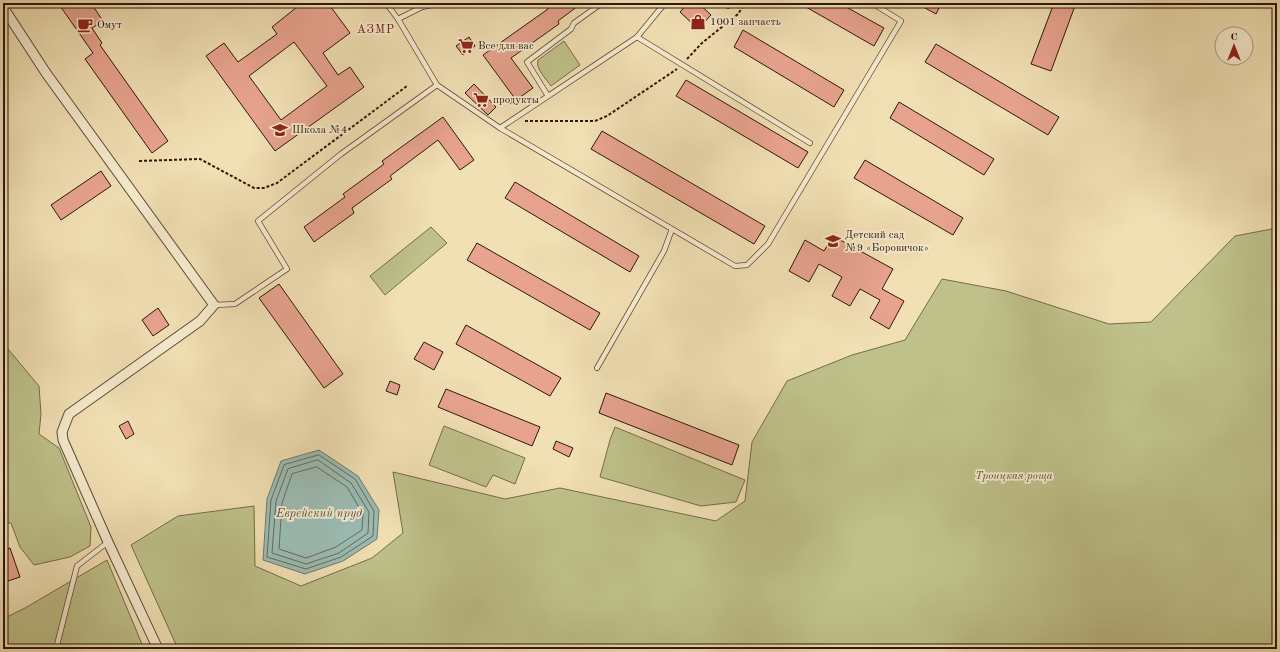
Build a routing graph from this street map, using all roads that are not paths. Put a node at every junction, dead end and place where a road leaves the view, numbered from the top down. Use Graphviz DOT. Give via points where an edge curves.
graph roads {
  1 [pos="386,3"];
  2 [pos="441,3"];
  3 [pos="602,3"];
  4 [pos="665,3"];
  5 [pos="872,3"];
  6 [pos="3,7"];
  7 [pos="398,19"];
  8 [pos="637,37"];
  9 [pos="437,85"];
  10 [pos="548,96"];
  11 [pos="500,128"];
  12 [pos="810,143"];
  13 [pos="672,229"];
  14 [pos="214,306"];
  15 [pos="597,368"];
  16 [pos="108,542"];
  17 [pos="56,649"];
  18 [pos="158,649"];
  1 -- 7 [label="lane"];
  2 -- 7 [label="lane" via="422,7"];
  3 -- 10 [label="lane" via="527,62"];
  4 -- 8 [label="lane"];
  5 -- 13 [label="lane" via="901,21 768,244 748,265 735,266"];
  6 -- 14 [label="street" via="46,73"];
  7 -- 9 [label="lane"];
  8 -- 10 [label="lane"];
  8 -- 12 [label="lane"];
  9 -- 11 [label="lane"];
  9 -- 14 [label="lane" via="341,154 258,221 287,269 235,304"];
  10 -- 11 [label="lane"];
  11 -- 13 [label="lane"];
  13 -- 15 [label="lane" via="664,251"];
  14 -- 16 [label="street" via="200,322 69,414 62,432 63,440"];
  16 -- 17 [label="lane" via="77,566"];
  16 -- 18 [label="street"];
}
